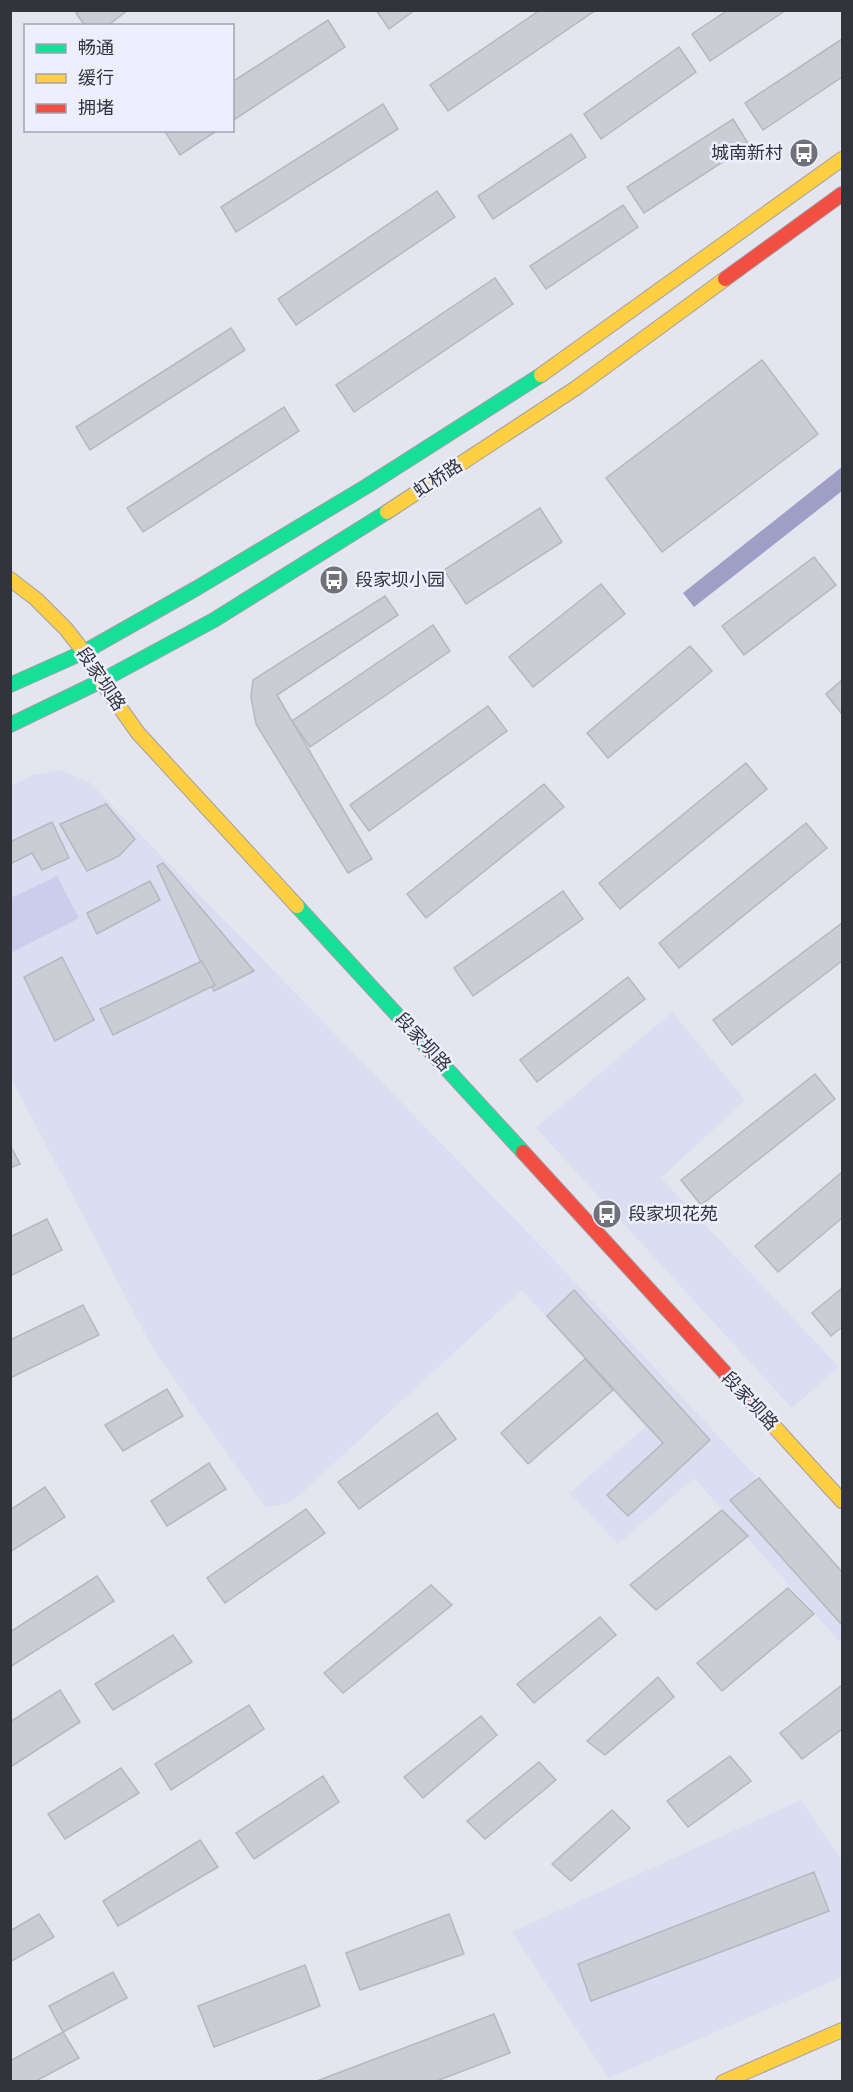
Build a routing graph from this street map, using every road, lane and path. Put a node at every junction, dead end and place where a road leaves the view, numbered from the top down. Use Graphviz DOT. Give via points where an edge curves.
graph roads {
  1 [pos="843,159"];
  2 [pos="843,194"];
  3 [pos="10,579"];
  4 [pos="84,652"];
  5 [pos="101,681"];
  6 [pos="10,685"];
  7 [pos="10,725"];
  8 [pos="843,1502"];
  9 [pos="843,2030"];
  10 [pos="723,2082"];
  1 -- 4 [label="main road, 虹桥路" via="563,361 367,486"];
  2 -- 5 [label="main road, 虹桥路" via="576,388 214,620"];
  3 -- 4 [label="main road, 段家坝路" via="36,599"];
  4 -- 5 [label="main road, 段家坝路"];
  4 -- 6 [label="main road, 虹桥路"];
  5 -- 7 [label="main road, 虹桥路"];
  5 -- 8 [label="main road, 段家坝路" via="138,733"];
  9 -- 10 [label="main road"];
}
